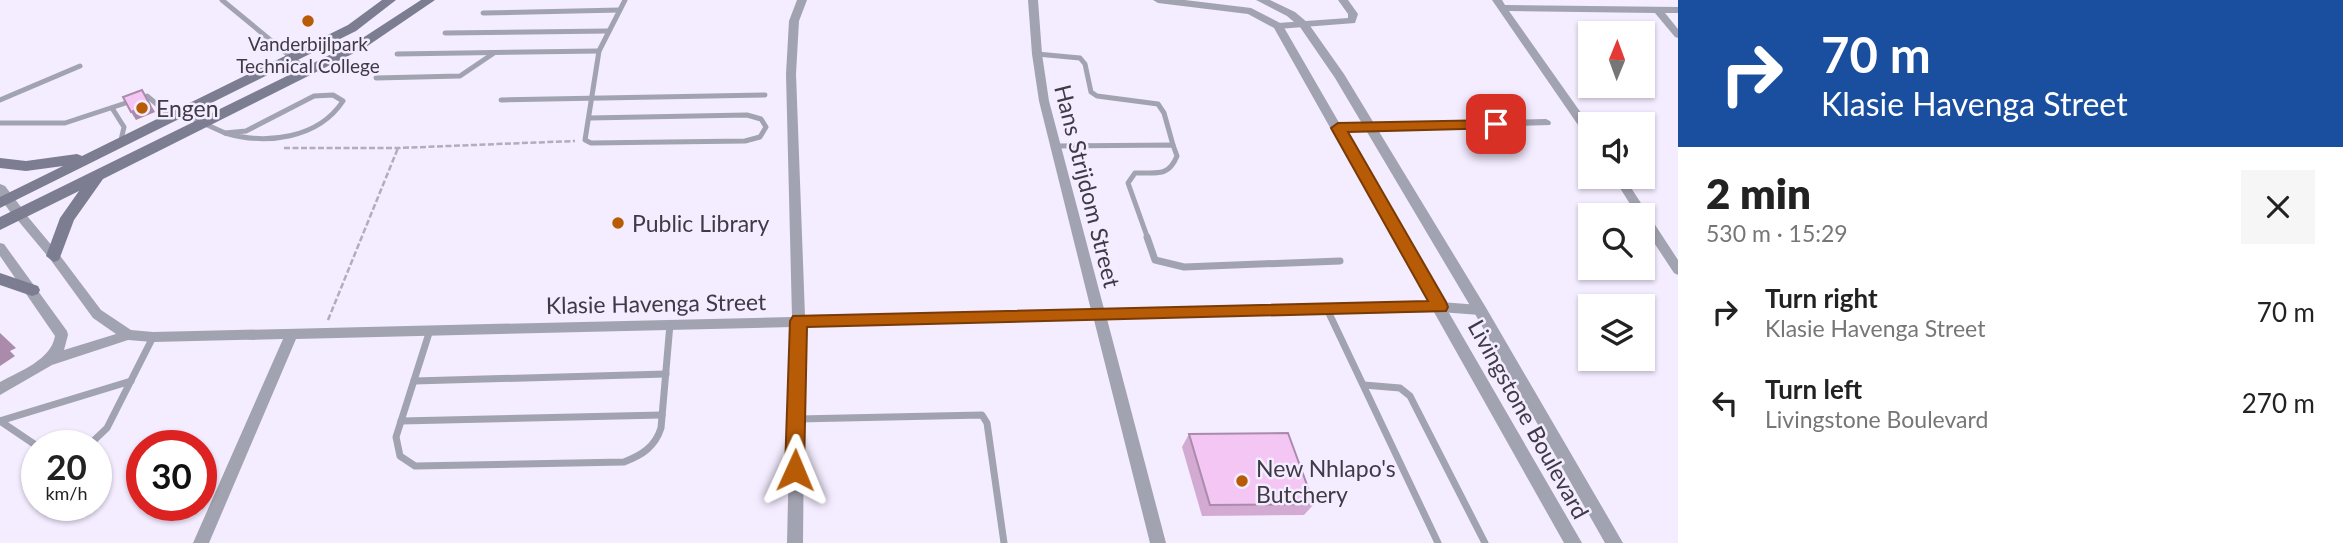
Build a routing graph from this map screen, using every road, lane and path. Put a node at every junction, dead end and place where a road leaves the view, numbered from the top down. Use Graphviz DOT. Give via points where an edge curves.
graph roads {
  1 [pos="222,0"];
  2 [pos="390,0"];
  3 [pos="429,0"];
  4 [pos="625,0"];
  5 [pos="802,0"];
  6 [pos="1033,0"];
  7 [pos="1157,0"];
  8 [pos="1261,0"];
  9 [pos="1343,0"];
  10 [pos="1497,0"];
  11 [pos="1506,8"];
  12 [pos="1657,9"];
  13 [pos="620,10"];
  14 [pos="1678,10"];
  15 [pos="483,12"];
  16 [pos="1304,25"];
  17 [pos="1278,26"];
  18 [pos="608,31"];
  19 [pos="444,33"];
  20 [pos="1678,35"];
  21 [pos="599,51"];
  22 [pos="494,53"];
  23 [pos="397,54"];
  24 [pos="1037,54"];
  25 [pos="294,58"];
  26 [pos="80,66"];
  27 [pos="308,71"];
  28 [pos="376,78"];
  29 [pos="765,95"];
  30 [pos="592,98"];
  31 [pos="0,100"];
  32 [pos="501,100"];
  33 [pos="112,108"];
  34 [pos="183,114"];
  35 [pos="1578,116"];
  36 [pos="589,118"];
  37 [pos="0,123"];
  38 [pos="1546,123"];
  39 [pos="202,124"];
  40 [pos="1338,128"];
  41 [pos="1370,128"];
  42 [pos="225,134"];
  43 [pos="272,139"];
  44 [pos="585,140"];
  45 [pos="1173,145"];
  46 [pos="1055,146"];
  47 [pos="112,148"];
  48 [pos="398,148"];
  49 [pos="0,163"];
  50 [pos="117,165"];
  51 [pos="3,197"];
  52 [pos="19,214"];
  53 [pos="0,224"];
  54 [pos="1655,235"];
  55 [pos="0,247"];
  56 [pos="54,256"];
  57 [pos="1340,261"];
  58 [pos="1678,270"];
  59 [pos="0,279"];
  60 [pos="32,290"];
  61 [pos="1440,307"];
  62 [pos="1327,309"];
  63 [pos="1480,310"];
  64 [pos="1097,314"];
  65 [pos="799,321"];
  66 [pos="670,324"];
  67 [pos="430,329"];
  68 [pos="323,333"];
  69 [pos="292,334"];
  70 [pos="128,335"];
  71 [pos="153,337"];
  72 [pos="48,362"];
  73 [pos="666,374"];
  74 [pos="131,381"];
  75 [pos="414,381"];
  76 [pos="1364,385"];
  77 [pos="0,389"];
  78 [pos="662,415"];
  79 [pos="796,419"];
  80 [pos="0,421"];
  81 [pos="401,421"];
  82 [pos="105,430"];
  83 [pos="21,435"];
  84 [pos="201,543"];
  85 [pos="795,543"];
  86 [pos="1004,543"];
  87 [pos="1157,543"];
  88 [pos="1438,543"];
  89 [pos="1485,543"];
  90 [pos="1573,543"];
  91 [pos="1614,543"];
  1 -- 25 [label="lane"];
  2 -- 25 [label="main road" via="352,28"];
  3 -- 27 [label="main road" via="362,44"];
  4 -- 13 [label="lane"];
  5 -- 65 [label="street" via="794,21 792,74"];
  6 -- 24 [label="street, Hans Strijdom Street"];
  7 -- 17 [label="street" via="1251,11"];
  8 -- 16 [label="street, Livingstone Boulevard"];
  9 -- 16 [label="street" via="1353,14 1352,21"];
  10 -- 11 [label="street"];
  11 -- 12 [label="street"];
  11 -- 35 [label="street"];
  12 -- 14 [label="street"];
  12 -- 20 [label="street"];
  13 -- 15 [label="lane"];
  13 -- 18 [label="lane"];
  16 -- 17 [label="street"];
  16 -- 41 [label="street, Livingstone Boulevard"];
  17 -- 40 [label="street, Livingstone Boulevard"];
  18 -- 19 [label="lane"];
  18 -- 21 [label="lane"];
  21 -- 22 [label="lane"];
  21 -- 30 [label="lane"];
  22 -- 23 [label="lane"];
  22 -- 28 [label="lane" via="460,76"];
  24 -- 45 [label="lane" via="1080,58 1091,92 1097,96 1158,104"];
  24 -- 46 [label="street, Hans Strijdom Street"];
  25 -- 27 [label="lane"];
  25 -- 34 [label="main road"];
  26 -- 31 [label="lane"];
  27 -- 39 [label="main road"];
  29 -- 30 [label="lane"];
  30 -- 32 [label="lane"];
  30 -- 36 [label="lane"];
  33 -- 34 [label="lane" via="147,96 160,109"];
  33 -- 37 [label="lane" via="65,123"];
  33 -- 47 [label="lane" via="124,127"];
  34 -- 39 [label="lane"];
  34 -- 47 [label="main road"];
  36 -- 44 [label="lane"];
  36 -- 44 [label="lane" via="747,116 761,119 766,127 760,137 745,141"];
  38 -- 41 [label="street"];
  39 -- 42 [label="lane"];
  39 -- 50 [label="main road"];
  40 -- 41 [label="street"];
  40 -- 61 [label="street, Livingstone Boulevard"];
  41 -- 63 [label="street, Livingstone Boulevard"];
  42 -- 43 [label="lane"];
  42 -- 43 [label="lane" via="246,131 314,96 333,95 343,101 301,134"];
  43 -- 48 [label="path" via="278,148"];
  44 -- 48 [label="path"];
  45 -- 46 [label="lane"];
  45 -- 57 [label="lane" via="1177,162 1172,168 1135,173 1128,183 1155,260 1184,267"];
  46 -- 64 [label="street, Hans Strijdom Street"];
  47 -- 49 [label="main road" via="46,165"];
  47 -- 51 [label="main road"];
  48 -- 68 [label="path"];
  50 -- 52 [label="main road"];
  50 -- 56 [label="main road" via="97,177 81,196 60,232"];
  51 -- 52 [label="street"];
  52 -- 53 [label="main road"];
  52 -- 56 [label="street"];
  54 -- 58 [label="street"];
  55 -- 60 [label="street"];
  56 -- 70 [label="street" via="97,314"];
  59 -- 60 [label="main road"];
  60 -- 72 [label="street" via="62,335"];
  61 -- 62 [label="street, Klasie Havenga Street"];
  61 -- 63 [label="street, Klasie Havenga Street"];
  61 -- 90 [label="street, Livingstone Boulevard"];
  62 -- 64 [label="street, Klasie Havenga Street"];
  62 -- 76 [label="lane"];
  63 -- 91 [label="street, Livingstone Boulevard"];
  64 -- 65 [label="street, Klasie Havenga Street"];
  64 -- 87 [label="street, Hans Strijdom Street"];
  65 -- 66 [label="street, Klasie Havenga Street"];
  65 -- 79 [label="street"];
  66 -- 67 [label="street, Klasie Havenga Street"];
  66 -- 73 [label="lane"];
  67 -- 68 [label="street, Klasie Havenga Street"];
  67 -- 75 [label="lane"];
  68 -- 69 [label="street, Klasie Havenga Street"];
  69 -- 71 [label="street, Klasie Havenga Street"];
  69 -- 84 [label="street"];
  70 -- 71 [label="street, Klasie Havenga Street"];
  70 -- 72 [label="street, Klasie Havenga Street"];
  71 -- 74 [label="lane"];
  72 -- 77 [label="street, Klasie Havenga Street"];
  73 -- 75 [label="lane"];
  73 -- 78 [label="lane"];
  74 -- 80 [label="lane"];
  74 -- 82 [label="lane"];
  75 -- 81 [label="lane"];
  76 -- 88 [label="lane"];
  76 -- 89 [label="lane" via="1400,388 1410,396"];
  78 -- 81 [label="lane"];
  78 -- 81 [label="lane" via="653,447 634,458 610,462 415,466 406,464 396,448"];
  79 -- 85 [label="street"];
  79 -- 86 [label="lane" via="982,415 987,423"];
  80 -- 83 [label="lane"];
}
